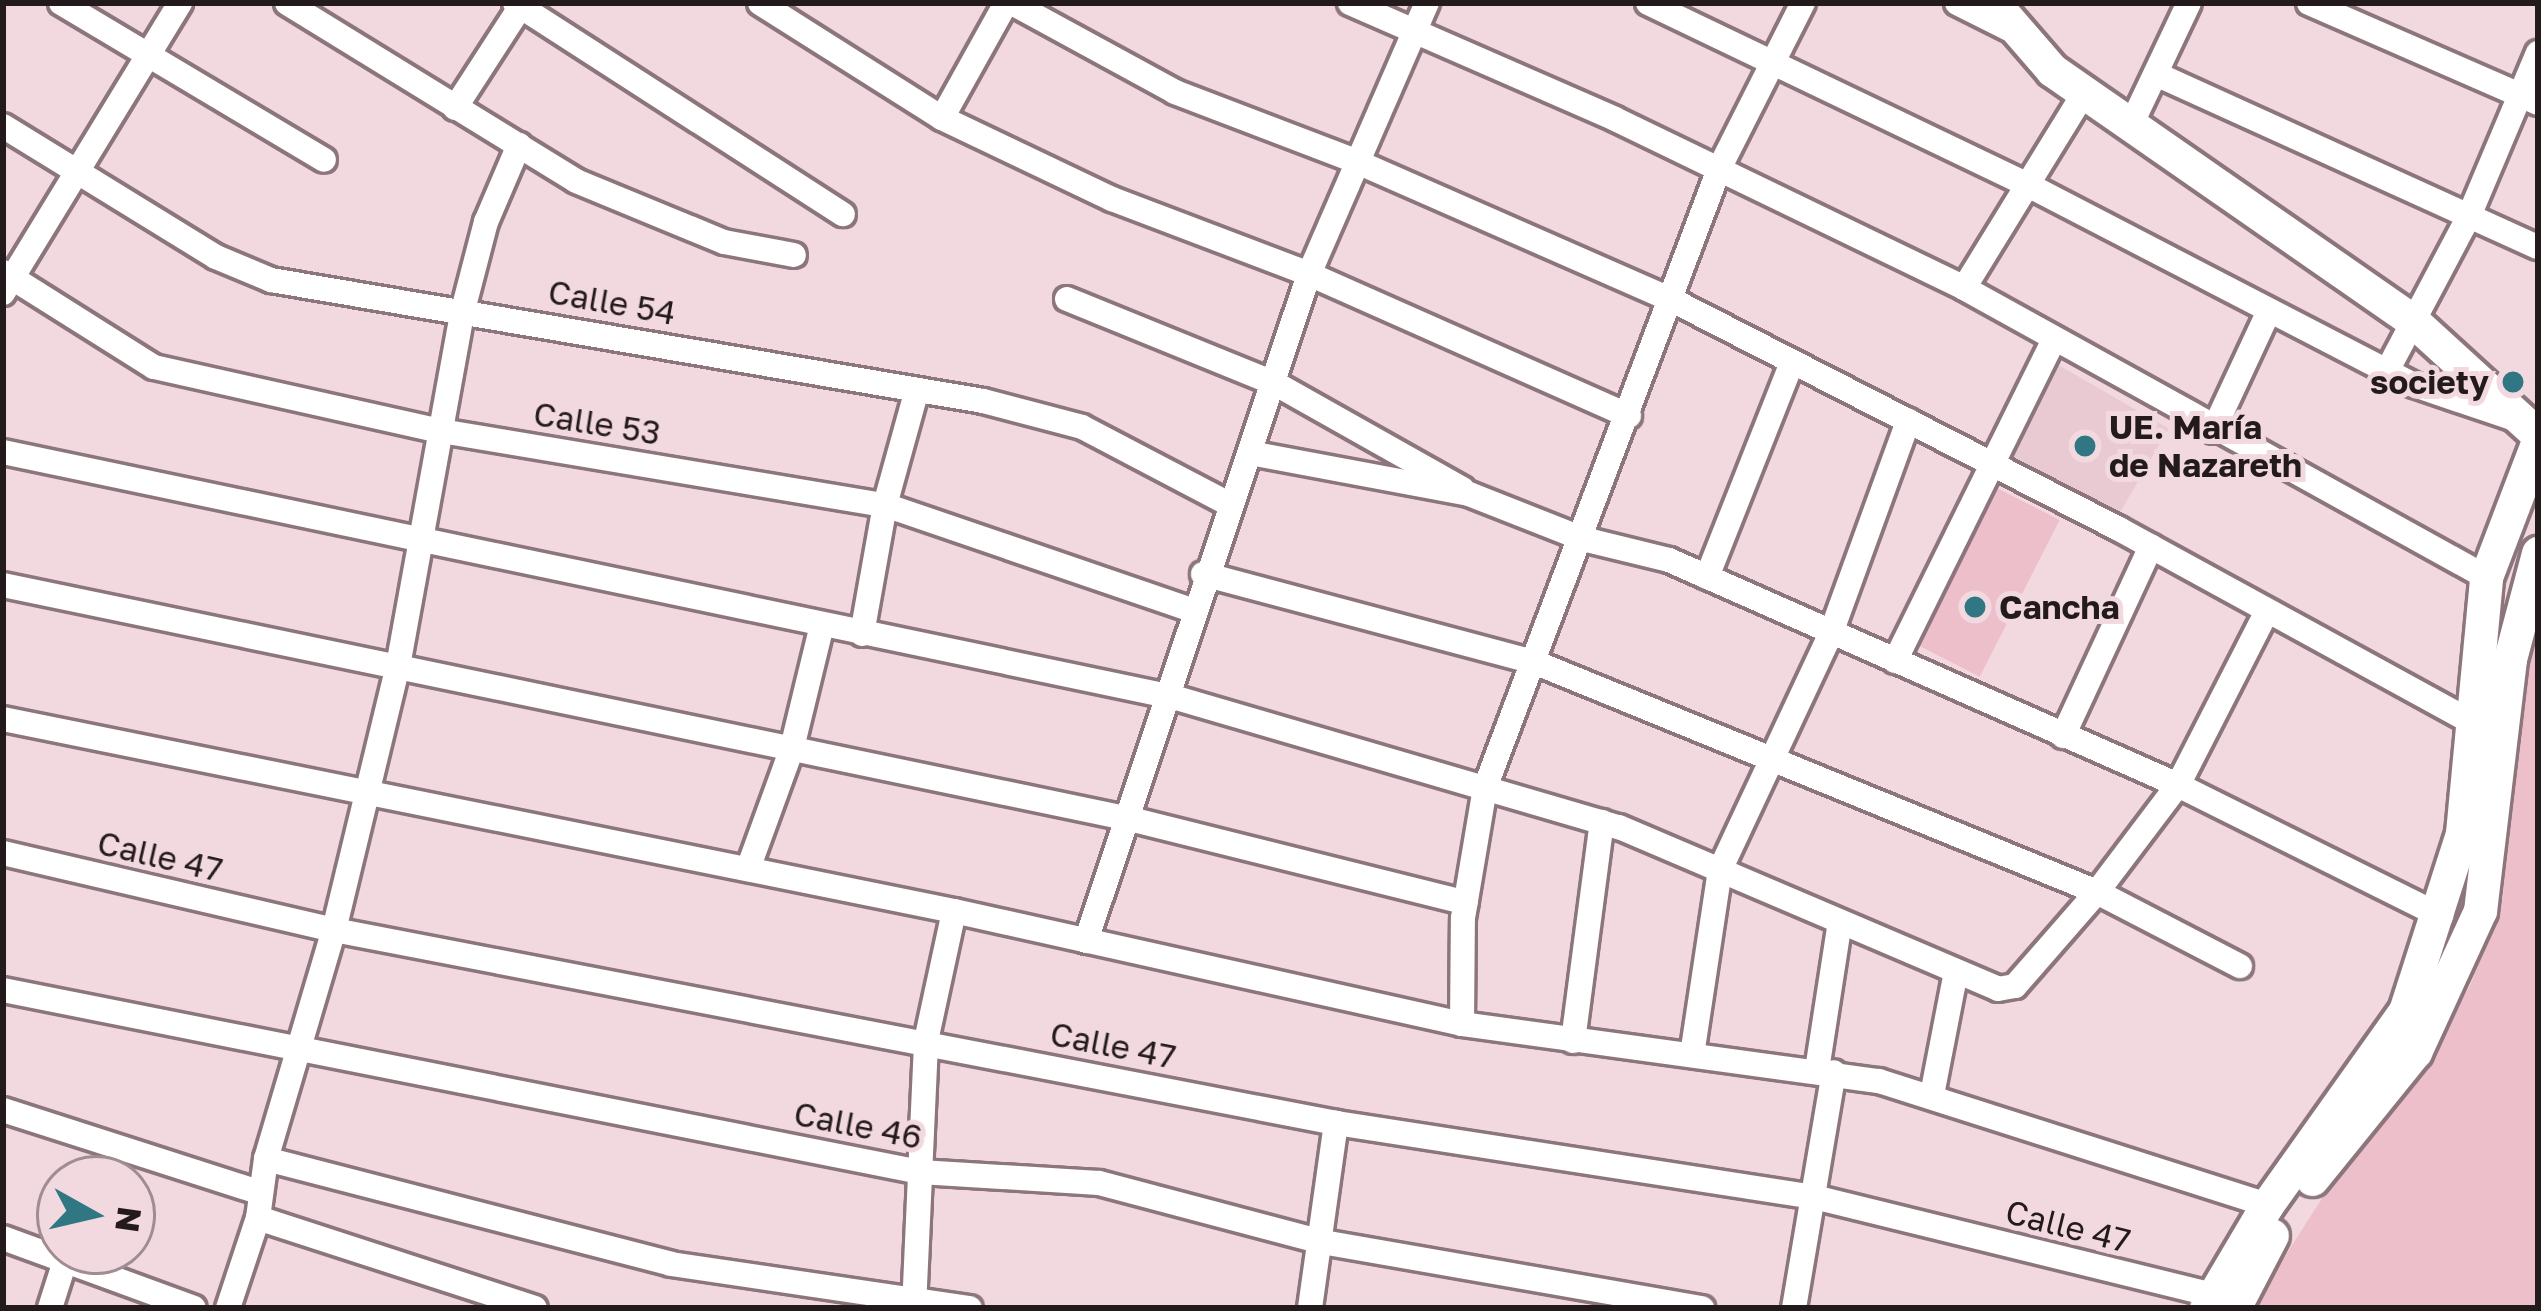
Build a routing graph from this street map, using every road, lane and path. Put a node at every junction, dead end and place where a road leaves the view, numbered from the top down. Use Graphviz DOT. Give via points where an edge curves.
graph roads {
  1 [pos="61,3"];
  2 [pos="180,3"];
  3 [pos="287,3"];
  4 [pos="760,3"];
  5 [pos="1009,3"];
  6 [pos="1350,3"];
  7 [pos="1427,3"];
  8 [pos="1648,3"];
  9 [pos="1803,3"];
  10 [pos="1957,3"];
  11 [pos="1994,3"];
  12 [pos="2189,3"];
  13 [pos="2309,3"];
  14 [pos="519,4"];
  15 [pos="1414,28"];
  16 [pos="2023,36"];
  17 [pos="2538,53"];
  18 [pos="148,55"];
  19 [pos="1773,63"];
  20 [pos="2156,74"];
  21 [pos="2084,93"];
  22 [pos="2529,99"];
  23 [pos="455,109"];
  24 [pos="942,118"];
  25 [pos="3,126"];
  26 [pos="2131,127"];
  27 [pos="519,146"];
  28 [pos="324,160"];
  29 [pos="1353,160"];
  30 [pos="1718,170"];
  31 [pos="77,171"];
  32 [pos="2028,185"];
  33 [pos="843,214"];
  34 [pos="2469,216"];
  35 [pos="2538,247"];
  36 [pos="794,255"];
  37 [pos="1309,274"];
  38 [pos="6,281"];
  39 [pos="1964,288"];
  40 [pos="1066,299"];
  41 [pos="1672,300"];
  42 [pos="463,310"];
  43 [pos="2268,314"];
  44 [pos="2413,320"];
  45 [pos="2053,341"];
  46 [pos="1792,362"];
  47 [pos="2387,371"];
  48 [pos="1276,384"];
  49 [pos="917,390"];
  50 [pos="2488,391"];
  51 [pos="1629,416"];
  52 [pos="1908,421"];
  53 [pos="441,430"];
  54 [pos="2213,431"];
  55 [pos="2535,439"];
  56 [pos="3,452"];
  57 [pos="1250,453"];
  58 [pos="1990,462"];
  59 [pos="1469,494"];
  60 [pos="1227,503"];
  61 [pos="884,505"];
  62 [pos="1583,539"];
  63 [pos="420,544"];
  64 [pos="2151,546"];
  65 [pos="2538,553"];
  66 [pos="1202,574"];
  67 [pos="2486,577"];
  68 [pos="1707,578"];
  69 [pos="3,585"];
  70 [pos="1195,610"];
  71 [pos="2267,611"];
  72 [pos="822,625"];
  73 [pos="1831,633"];
  74 [pos="862,634"];
  75 [pos="1895,661"];
  76 [pos="1534,662"];
  77 [pos="398,666"];
  78 [pos="1174,697"];
  79 [pos="3,719"];
  80 [pos="2469,721"];
  81 [pos="2063,736"];
  82 [pos="792,748"];
  83 [pos="1770,759"];
  84 [pos="2178,785"];
  85 [pos="1485,788"];
  86 [pos="364,793"];
  87 [pos="1130,819"];
  88 [pos="1602,821"];
  89 [pos="3,854"];
  90 [pos="748,869"];
  91 [pos="1720,870"];
  92 [pos="2097,892"];
  93 [pos="1466,903"];
  94 [pos="953,911"];
  95 [pos="2441,916"];
  96 [pos="1840,922"];
  97 [pos="334,930"];
  98 [pos="1086,941"];
  99 [pos="2240,966"];
  100 [pos="1956,972"];
  101 [pos="3,990"];
  102 [pos="1462,1024"];
  103 [pos="926,1041"];
  104 [pos="1573,1041"];
  105 [pos="299,1049"];
  106 [pos="1692,1055"];
  107 [pos="1826,1071"];
  108 [pos="1932,1095"];
  109 [pos="3,1110"];
  110 [pos="1336,1123"];
  111 [pos="266,1159"];
  112 [pos="920,1172"];
  113 [pos="1814,1197"];
  114 [pos="2267,1205"];
  115 [pos="260,1206"];
  116 [pos="3,1238"];
  117 [pos="1322,1242"];
  118 [pos="36,1250"];
  119 [pos="61,1275"];
  120 [pos="103,1275"];
  121 [pos="914,1303"];
  122 [pos="2216,1303"];
  123 [pos="50,1308"];
  124 [pos="194,1308"];
  125 [pos="227,1308"];
  126 [pos="535,1308"];
  127 [pos="970,1308"];
  128 [pos="1310,1308"];
  129 [pos="1702,1308"];
  130 [pos="1794,1308"];
  1 -- 18 [label="street"];
  2 -- 18 [label="street"];
  3 -- 23 [label="street"];
  4 -- 24 [label="street"];
  5 -- 24 [label="street"];
  5 -- 29 [label="street" via="1175,92"];
  6 -- 15 [label="street"];
  7 -- 15 [label="street"];
  8 -- 19 [label="street"];
  9 -- 19 [label="street"];
  10 -- 16 [label="street"];
  11 -- 16 [label="street"];
  12 -- 20 [label="street"];
  13 -- 22 [label="street"];
  14 -- 23 [label="street"];
  14 -- 33 [label="street"];
  15 -- 29 [label="street"];
  15 -- 30 [label="street"];
  16 -- 21 [label="street"];
  17 -- 22 [label="street"];
  18 -- 28 [label="street"];
  18 -- 31 [label="street"];
  19 -- 30 [label="street"];
  19 -- 32 [label="street"];
  20 -- 26 [label="street"];
  20 -- 34 [label="street"];
  21 -- 26 [label="street"];
  21 -- 32 [label="street"];
  22 -- 34 [label="street"];
  23 -- 27 [label="street"];
  24 -- 37 [label="street" via="1112,199"];
  25 -- 31 [label="street, Calle 54"];
  26 -- 44 [label="street"];
  27 -- 36 [label="street" via="576,181 724,242"];
  27 -- 42 [label="street" via="486,223"];
  29 -- 37 [label="street"];
  29 -- 41 [label="street"];
  30 -- 39 [label="street"];
  30 -- 41 [label="street"];
  31 -- 38 [label="street"];
  31 -- 42 [label="street, Calle 54" via="216,257 272,280"];
  32 -- 39 [label="street"];
  32 -- 43 [label="street"];
  34 -- 35 [label="street"];
  34 -- 44 [label="street"];
  37 -- 48 [label="street"];
  37 -- 51 [label="street"];
  38 -- 53 [label="street, Calle 53" via="154,367"];
  39 -- 45 [label="street"];
  40 -- 48 [label="street"];
  41 -- 46 [label="street"];
  41 -- 51 [label="street"];
  42 -- 49 [label="street, Calle 54"];
  42 -- 53 [label="street"];
  43 -- 47 [label="street"];
  43 -- 54 [label="street"];
  44 -- 47 [label="street"];
  44 -- 50 [label="street"];
  45 -- 54 [label="street"];
  45 -- 58 [label="street"];
  46 -- 52 [label="street"];
  46 -- 68 [label="street"];
  47 -- 55 [label="street"];
  48 -- 57 [label="street"];
  48 -- 59 [label="street"];
  49 -- 60 [label="street, Calle 54" via="1082,427"];
  49 -- 61 [label="street"];
  50 -- 55 [label="street"];
  51 -- 62 [label="street"];
  52 -- 58 [label="street"];
  52 -- 73 [label="street"];
  53 -- 61 [label="street, Calle 53"];
  53 -- 63 [label="street"];
  54 -- 67 [label="street"];
  55 -- 67 [label="street"];
  56 -- 63 [label="street"];
  57 -- 59 [label="street"];
  57 -- 60 [label="street"];
  58 -- 64 [label="street"];
  58 -- 75 [label="street"];
  59 -- 62 [label="street"];
  60 -- 66 [label="street"];
  61 -- 70 [label="street, Calle 53"];
  61 -- 74 [label="street"];
  62 -- 68 [label="street"];
  62 -- 76 [label="street"];
  63 -- 72 [label="street"];
  63 -- 77 [label="street"];
  64 -- 71 [label="street"];
  64 -- 81 [label="street"];
  65 -- 122 [label="street" via="2519,604 2488,864 2463,958 2415,1052"];
  66 -- 70 [label="street"];
  66 -- 76 [label="street"];
  67 -- 80 [label="street"];
  68 -- 73 [label="street"];
  69 -- 77 [label="street"];
  70 -- 78 [label="street"];
  71 -- 80 [label="street"];
  71 -- 84 [label="street"];
  72 -- 74 [label="street"];
  72 -- 82 [label="street"];
  73 -- 75 [label="street"];
  73 -- 83 [label="street"];
  74 -- 78 [label="street"];
  75 -- 81 [label="street"];
  76 -- 83 [label="street"];
  76 -- 85 [label="street"];
  77 -- 82 [label="street"];
  77 -- 86 [label="street"];
  78 -- 85 [label="street"];
  78 -- 87 [label="street"];
  79 -- 86 [label="street"];
  80 -- 95 [label="street" via="2462,833"];
  81 -- 84 [label="street"];
  82 -- 87 [label="street"];
  82 -- 90 [label="street"];
  83 -- 91 [label="street"];
  83 -- 92 [label="street"];
  84 -- 92 [label="street"];
  84 -- 95 [label="street"];
  85 -- 88 [label="street"];
  85 -- 93 [label="street"];
  86 -- 90 [label="street"];
  86 -- 97 [label="street"];
  87 -- 93 [label="street"];
  87 -- 98 [label="street"];
  88 -- 91 [label="street"];
  88 -- 104 [label="street"];
  89 -- 97 [label="street, Calle 47"];
  90 -- 94 [label="street"];
  91 -- 96 [label="street"];
  91 -- 106 [label="street"];
  92 -- 99 [label="street"];
  92 -- 100 [label="street" via="2014,986 1998,989"];
  93 -- 102 [label="street"];
  94 -- 98 [label="street"];
  94 -- 103 [label="street"];
  95 -- 114 [label="street" via="2405,1011"];
  96 -- 100 [label="street"];
  96 -- 107 [label="street"];
  97 -- 103 [label="street, Calle 47"];
  97 -- 105 [label="street"];
  98 -- 102 [label="street"];
  100 -- 108 [label="street"];
  101 -- 105 [label="street, Calle 46"];
  102 -- 104 [label="street"];
  103 -- 110 [label="street, Calle 47"];
  103 -- 112 [label="street"];
  104 -- 106 [label="street"];
  105 -- 111 [label="street"];
  105 -- 112 [label="street, Calle 46"];
  106 -- 107 [label="street"];
  107 -- 108 [label="street"];
  107 -- 113 [label="street"];
  108 -- 114 [label="street"];
  109 -- 115 [label="street"];
  110 -- 113 [label="street, Calle 47"];
  110 -- 117 [label="street"];
  111 -- 115 [label="street"];
  111 -- 121 [label="street" via="671,1264"];
  112 -- 117 [label="street, Calle 46" via="1099,1183"];
  112 -- 121 [label="street"];
  113 -- 122 [label="street, Calle 47"];
  113 -- 130 [label="street"];
  114 -- 122 [label="street"];
  115 -- 125 [label="street"];
  115 -- 126 [label="street"];
  116 -- 118 [label="street"];
  117 -- 128 [label="street"];
  117 -- 129 [label="street, Calle 46"];
  119 -- 123 [label="street"];
  120 -- 124 [label="street"];
  121 -- 127 [label="street"];
}
